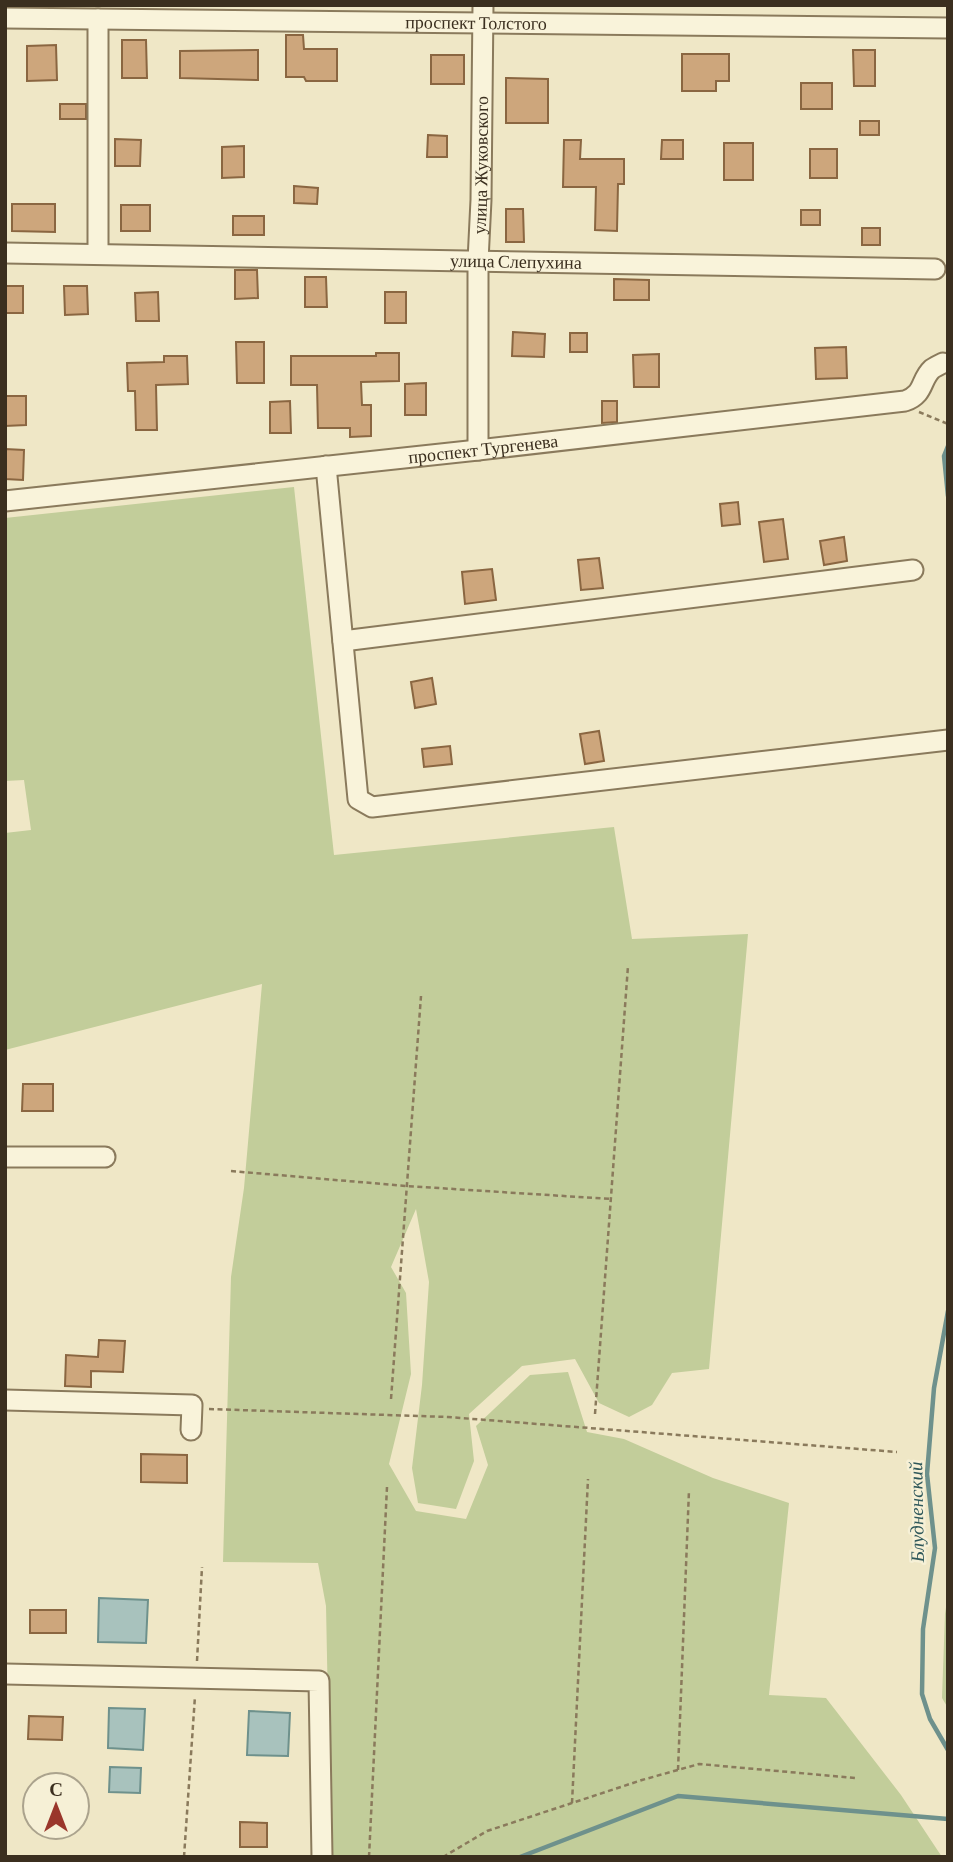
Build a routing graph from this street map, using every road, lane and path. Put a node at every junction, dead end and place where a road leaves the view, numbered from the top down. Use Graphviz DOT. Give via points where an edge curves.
graph roads {
  1 [pos="483,15"];
  2 [pos="5,18"];
  3 [pos="98,19"];
  4 [pos="948,28"];
  5 [pos="5,253"];
  6 [pos="98,253"];
  7 [pos="478,261"];
  8 [pos="935,269"];
  9 [pos="943,363"];
  10 [pos="915,398"];
  11 [pos="947,424"];
  12 [pos="478,450"];
  13 [pos="326,466"];
  14 [pos="5,501"];
  15 [pos="913,570"];
  16 [pos="342,641"];
  17 [pos="948,740"];
  18 [pos="628,966"];
  19 [pos="421,996"];
  20 [pos="5,1157"];
  21 [pos="105,1157"];
  22 [pos="231,1171"];
  23 [pos="406,1186"];
  24 [pos="611,1199"];
  25 [pos="391,1399"];
  26 [pos="5,1400"];
  27 [pos="192,1405"];
  28 [pos="595,1414"];
  29 [pos="191,1430"];
  30 [pos="897,1452"];
  31 [pos="589,1479"];
  32 [pos="387,1487"];
  33 [pos="689,1490"];
  34 [pos="202,1567"];
  35 [pos="5,1674"];
  36 [pos="196,1678"];
  37 [pos="678,1770"];
  38 [pos="856,1778"];
  39 [pos="572,1803"];
  40 [pos="184,1857"];
  41 [pos="322,1857"];
  42 [pos="369,1857"];
  43 [pos="443,1857"];
  1 -- 3 [label="street, проспект Толстого"];
  1 -- 4 [label="street, проспект Толстого"];
  1 -- 7 [label="street, улица Жуковского"];
  2 -- 3 [label="street, проспект Толстого"];
  3 -- 6 [label="street"];
  5 -- 6 [label="street, улица Слепухина"];
  6 -- 7 [label="street, улица Слепухина"];
  7 -- 8 [label="street, улица Слепухина"];
  7 -- 12 [label="street, улица Жуковского"];
  9 -- 10 [label="street" via="930,370"];
  10 -- 11 [label="path" via="919,414"];
  10 -- 12 [label="street, проспект Тургенева"];
  12 -- 13 [label="street, проспект Тургенева"];
  13 -- 14 [label="street, проспект Тургенева"];
  13 -- 16 [label="street"];
  15 -- 16 [label="street"];
  16 -- 17 [label="street" via="358,799 372,807"];
  18 -- 24 [label="path"];
  19 -- 23 [label="path"];
  20 -- 21 [label="street"];
  22 -- 23 [label="path"];
  23 -- 24 [label="path"];
  23 -- 25 [label="path"];
  24 -- 28 [label="path"];
  26 -- 27 [label="street"];
  27 -- 29 [label="street"];
  27 -- 30 [label="path" via="216,1411 448,1417"];
  31 -- 39 [label="path"];
  32 -- 42 [label="path"];
  33 -- 37 [label="path"];
  34 -- 36 [label="path"];
  35 -- 36 [label="street"];
  36 -- 40 [label="path"];
  36 -- 41 [label="street" via="319,1681"];
  37 -- 38 [label="path" via="699,1765"];
  37 -- 39 [label="path"];
  39 -- 43 [label="path" via="487,1831"];
}
